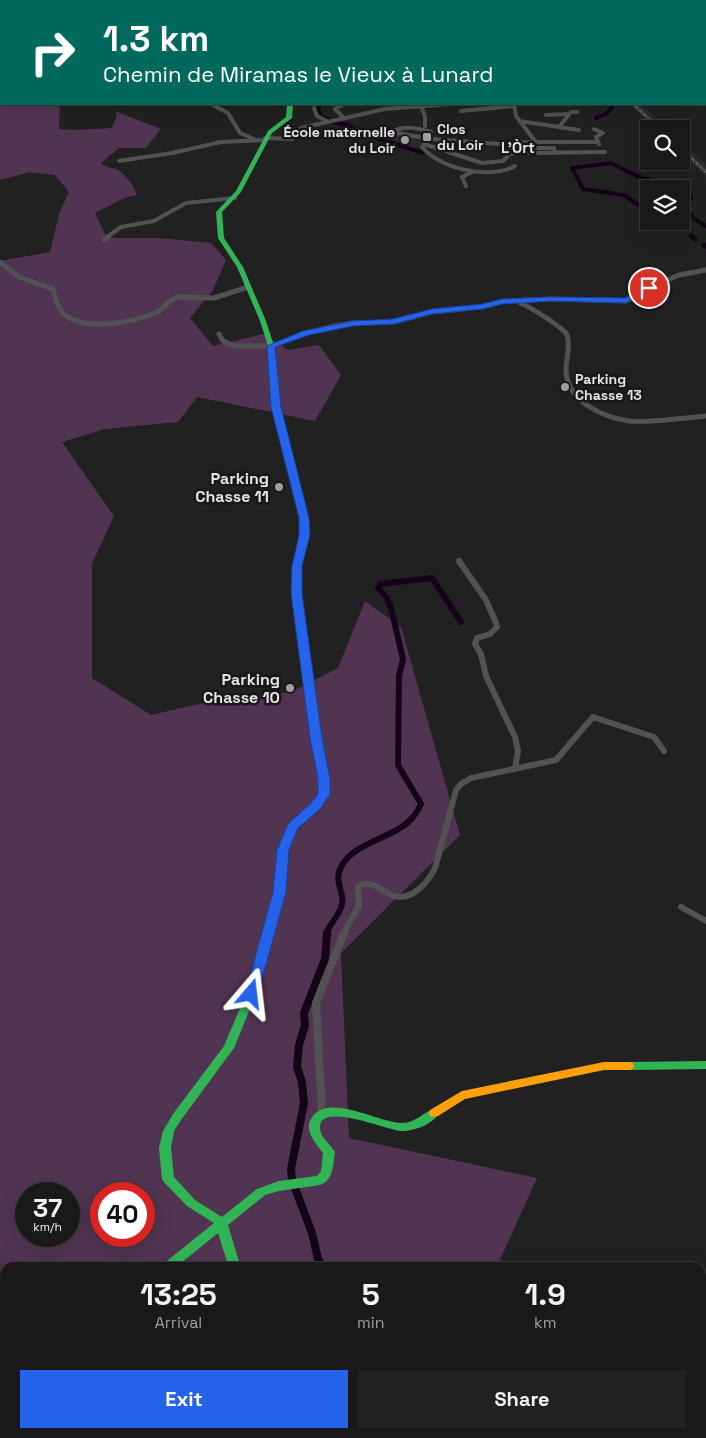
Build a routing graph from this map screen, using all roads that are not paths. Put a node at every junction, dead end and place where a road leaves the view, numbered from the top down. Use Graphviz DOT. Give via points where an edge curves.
graph roads {
  1 [pos="213,105"];
  2 [pos="290,105"];
  3 [pos="342,105"];
  4 [pos="421,105"];
  5 [pos="514,105"];
  6 [pos="314,108"];
  7 [pos="460,111"];
  8 [pos="576,112"];
  9 [pos="569,114"];
  10 [pos="546,115"];
  11 [pos="344,118"];
  12 [pos="327,121"];
  13 [pos="519,121"];
  14 [pos="425,126"];
  15 [pos="559,127"];
  16 [pos="594,128"];
  17 [pos="579,130"];
  18 [pos="367,131"];
  19 [pos="392,132"];
  20 [pos="419,137"];
  21 [pos="265,139"];
  22 [pos="430,139"];
  23 [pos="254,140"];
  24 [pos="535,142"];
  25 [pos="424,144"];
  26 [pos="523,144"];
  27 [pos="536,148"];
  28 [pos="523,152"];
  29 [pos="605,152"];
  30 [pos="555,153"];
  31 [pos="119,161"];
  32 [pos="515,166"];
  33 [pos="472,172"];
  34 [pos="466,186"];
  35 [pos="235,198"];
  36 [pos="104,240"];
  37 [pos="0,262"];
  38 [pos="706,270"];
  39 [pos="248,287"];
  40 [pos="511,302"];
  41 [pos="220,334"];
  42 [pos="271,346"];
  43 [pos="706,416"];
  44 [pos="459,561"];
  45 [pos="664,751"];
  46 [pos="514,769"];
  47 [pos="681,908"];
  48 [pos="706,921"];
  49 [pos="706,1065"];
  50 [pos="322,1113"];
  51 [pos="221,1222"];
  52 [pos="173,1262"];
  53 [pos="233,1262"];
  1 -- 23 [label="street" via="228,113 240,132"];
  2 -- 21 [label="street" via="289,118"];
  3 -- 11 [label="street" via="335,110"];
  4 -- 11 [label="street"];
  4 -- 14 [label="street"];
  5 -- 7 [label="street"];
  5 -- 13 [label="street"];
  6 -- 12 [label="street" via="316,116"];
  8 -- 9 [label="street"];
  9 -- 10 [label="street"];
  9 -- 15 [label="street"];
  11 -- 12 [label="street"];
  12 -- 21 [label="street" via="301,128 292,139"];
  13 -- 15 [label="street"];
  13 -- 24 [label="street" via="533,135"];
  15 -- 17 [label="street"];
  16 -- 24 [label="street" via="603,133 596,136 598,144"];
  18 -- 19 [label="street"];
  19 -- 20 [label="street"];
  19 -- 22 [label="street" via="400,128 427,130 431,132"];
  21 -- 23 [label="street"];
  21 -- 35 [label="street"];
  22 -- 25 [label="street"];
  22 -- 26 [label="street" via="473,144"];
  23 -- 31 [label="street" via="221,142"];
  24 -- 26 [label="street"];
  25 -- 28 [label="street" via="482,163 503,161 510,154"];
  25 -- 33 [label="street" via="424,151 431,156"];
  26 -- 28 [label="street"];
  27 -- 30 [label="street" via="554,148"];
  28 -- 30 [label="street"];
  29 -- 30 [label="street"];
  32 -- 33 [label="street" via="502,171"];
  33 -- 34 [label="street" via="462,177"];
  35 -- 36 [label="street" via="186,203 154,221 121,227"];
  35 -- 39 [label="street" via="219,212 219,229 225,247 240,267"];
  37 -- 39 [label="street" via="16,276 54,289 60,309 68,316 98,323 137,320 166,307 171,298 177,296 217,298"];
  38 -- 40 [label="street" via="679,275 626,301 552,299"];
  39 -- 42 [label="street"];
  40 -- 42 [label="street" via="448,309 394,322 334,326"];
  40 -- 43 [label="street" via="530,306 550,323 565,330 568,340 566,373 577,396 585,404 620,420"];
  41 -- 42 [label="street" via="223,341 234,346"];
  42 -- 51 [label="street" via="276,407 304,518 297,566 297,593 324,794 292,826 283,850 280,892 270,931 251,994 229,1048 177,1117 167,1139 165,1163 168,1180 191,1203"];
  44 -- 46 [label="street" via="497,621 497,627 490,634 478,638 475,644 514,737 518,751"];
  45 -- 46 [label="street" via="654,737 593,717 556,760"];
  46 -- 50 [label="street" via="471,778 456,790 434,871 413,894 392,896 370,883 358,887 359,906 341,938 316,1003"];
  47 -- 48 [label="street"];
  49 -- 50 [label="street" via="604,1066 494,1088 462,1096 412,1126 399,1127 333,1110"];
  50 -- 51 [label="street" via="316,1119 314,1130 329,1152 329,1162 327,1172 320,1180 261,1192"];
  51 -- 52 [label="street"];
  51 -- 53 [label="street"];
}
